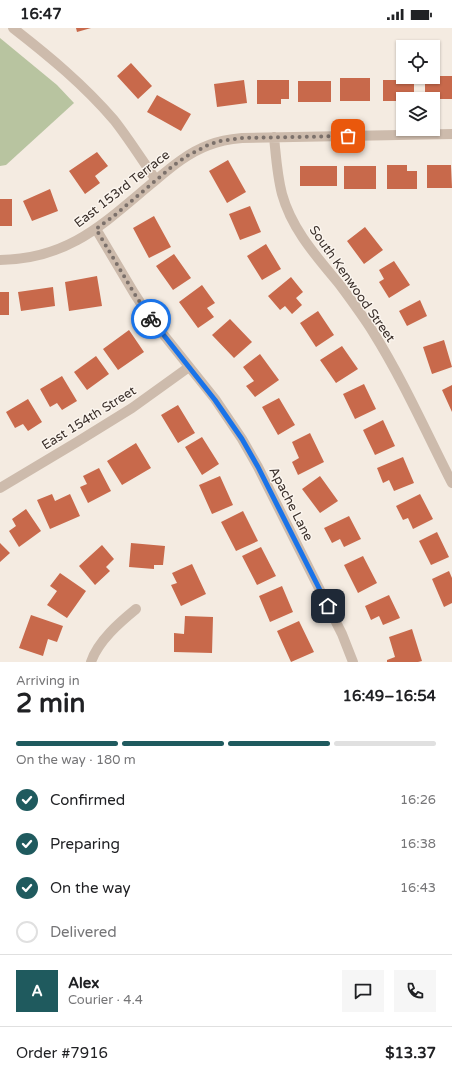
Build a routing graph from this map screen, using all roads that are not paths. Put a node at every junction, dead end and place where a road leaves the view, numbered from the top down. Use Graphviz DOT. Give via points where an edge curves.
graph roads {
  1 [pos="13,28"];
  2 [pos="452,134"];
  3 [pos="274,137"];
  4 [pos="156,180"];
  5 [pos="96,229"];
  6 [pos="0,260"];
  7 [pos="189,367"];
  8 [pos="452,482"];
  9 [pos="0,488"];
  10 [pos="136,609"];
  11 [pos="91,662"];
  12 [pos="353,662"];
  1 -- 4 [label="street" via="93,96"];
  2 -- 3 [label="street, East 153rd Terrace"];
  3 -- 4 [label="street, East 153rd Terrace" via="242,138 208,145 187,156"];
  3 -- 8 [label="street, South Kenwood Street" via="282,195 291,217 305,243 340,286 392,364"];
  4 -- 5 [label="street, East 153rd Terrace"];
  5 -- 6 [label="street, East 153rd Terrace" via="77,242 54,252 25,259"];
  5 -- 7 [label="street, Apache Lane" via="147,313"];
  7 -- 9 [label="street, East 154th Street" via="114,419"];
  7 -- 12 [label="street, Apache Lane" via="242,439 258,467 342,634"];
  10 -- 11 [label="street" via="116,625"];
}
